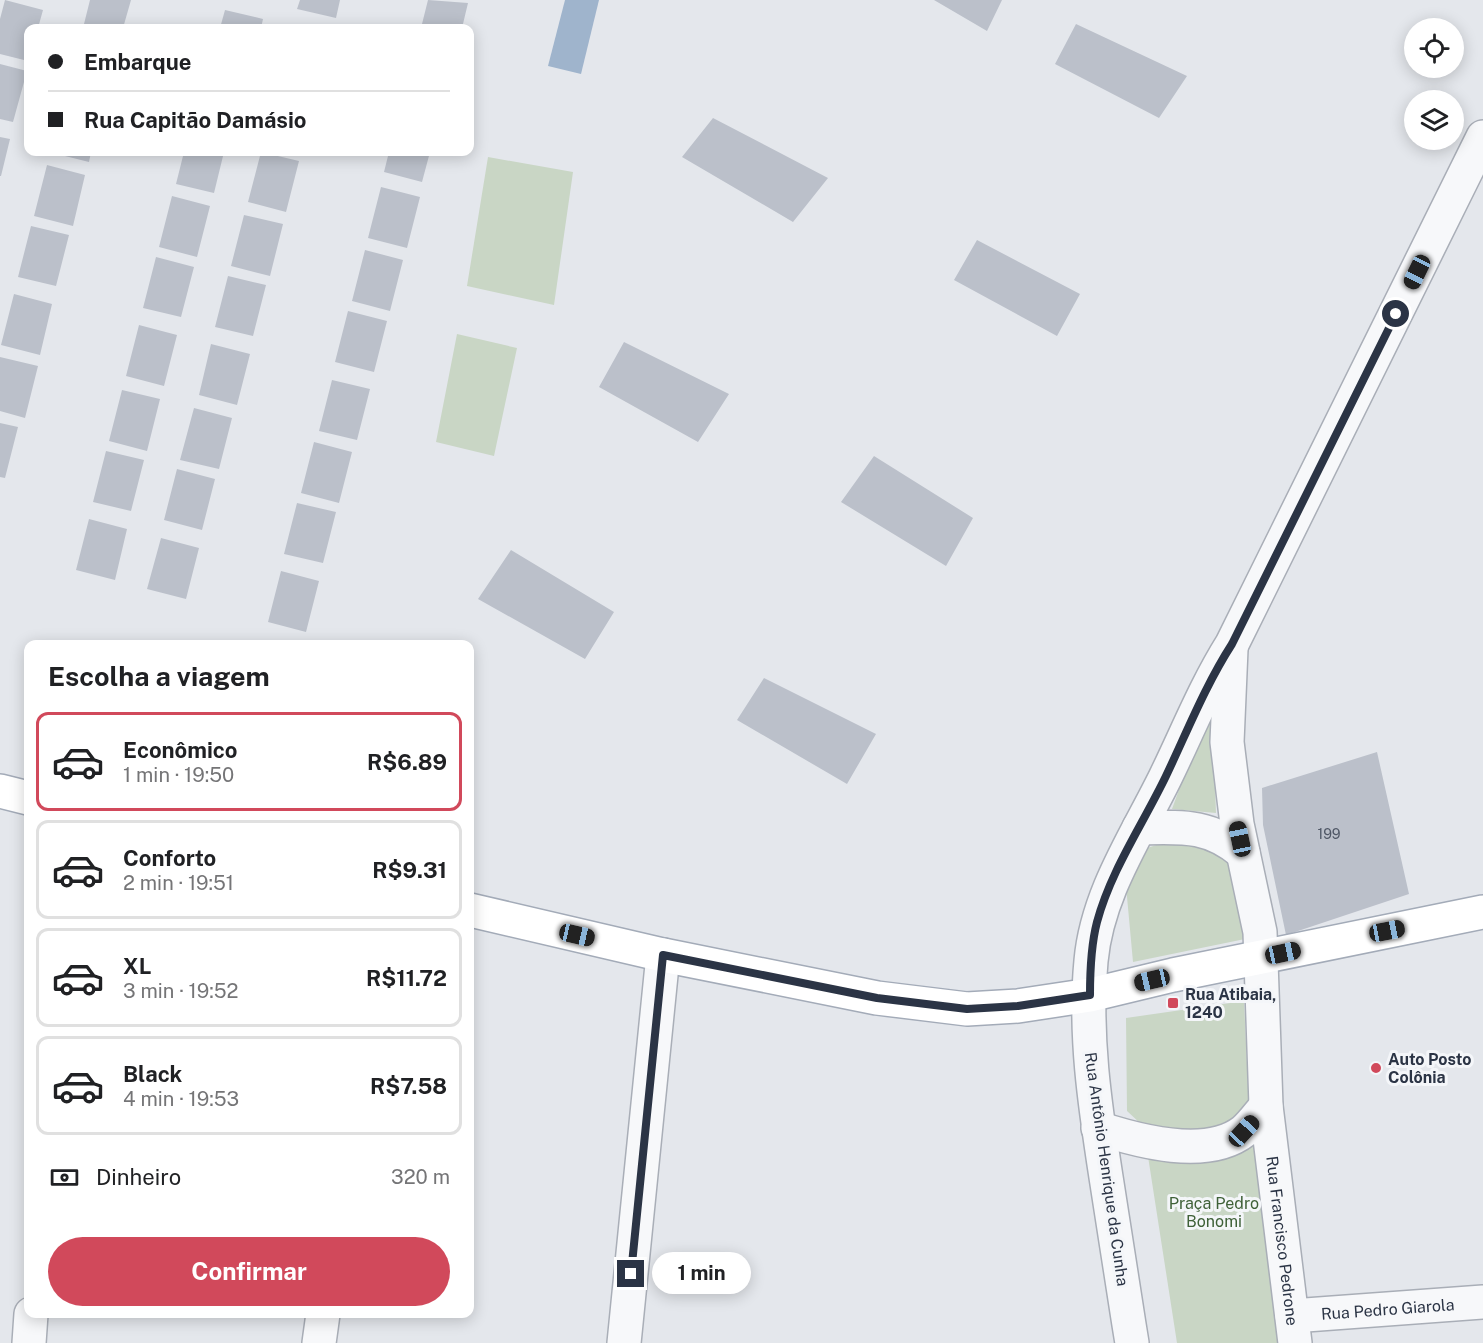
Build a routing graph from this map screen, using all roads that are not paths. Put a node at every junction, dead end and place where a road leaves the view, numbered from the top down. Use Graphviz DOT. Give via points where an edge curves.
graph roads {
  1 [pos="1483,137"];
  2 [pos="1232,644"];
  3 [pos="0,791"];
  4 [pos="24,797"];
  5 [pos="1139,828"];
  6 [pos="1243,853"];
  7 [pos="474,911"];
  8 [pos="1483,912"];
  9 [pos="663,955"];
  10 [pos="1263,958"];
  11 [pos="1090,995"];
  12 [pos="1266,1106"];
  13 [pos="1098,1128"];
  14 [pos="1483,1302"];
  15 [pos="31,1318"];
  16 [pos="322,1318"];
  17 [pos="1293,1330"];
  18 [pos="28,1343"];
  19 [pos="319,1343"];
  20 [pos="624,1343"];
  21 [pos="1132,1343"];
  1 -- 2 [label="street, Rua Antônio Henrique da Cunha"];
  2 -- 5 [label="street, Rua Antônio Henrique da Cunha" via="1213,674"];
  2 -- 6 [label="street, Rua Francisco Pedrone" via="1227,742"];
  3 -- 4 [label="main road"];
  5 -- 6 [label="street" via="1183,827 1204,831 1226,839"];
  5 -- 11 [label="street, Rua Antônio Henrique da Cunha" via="1097,922"];
  6 -- 10 [label="street, Rua Francisco Pedrone"];
  7 -- 9 [label="main road"];
  8 -- 10 [label="main road"];
  9 -- 11 [label="main road" via="877,998 967,1009"];
  9 -- 20 [label="street"];
  10 -- 11 [label="main road"];
  10 -- 12 [label="street, Rua Francisco Pedrone"];
  11 -- 13 [label="street, Rua Antônio Henrique da Cunha" via="1089,1040"];
  12 -- 13 [label="street" via="1244,1131 1222,1142 1195,1146 1130,1138"];
  12 -- 17 [label="street, Rua Francisco Pedrone"];
  13 -- 21 [label="street, Rua Antônio Henrique da Cunha"];
  14 -- 17 [label="street, Rua Pedro Giarola"];
  15 -- 18 [label="street"];
  16 -- 19 [label="street"];
}
